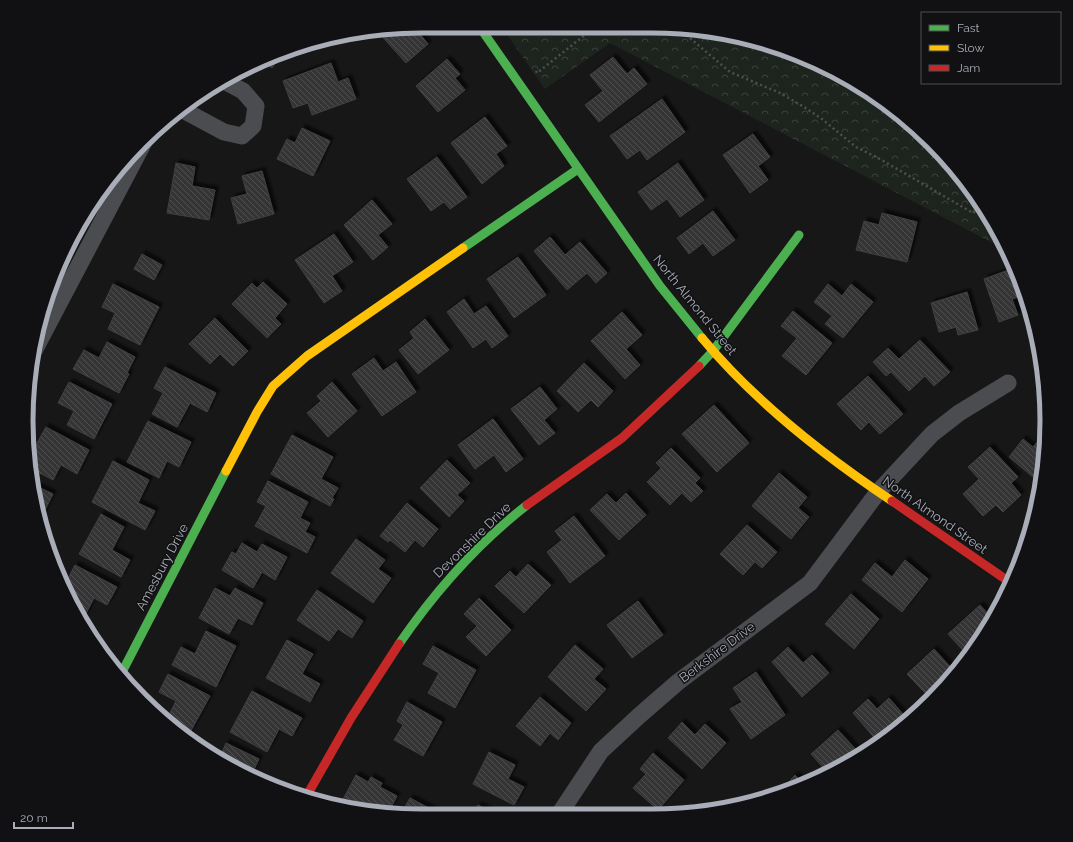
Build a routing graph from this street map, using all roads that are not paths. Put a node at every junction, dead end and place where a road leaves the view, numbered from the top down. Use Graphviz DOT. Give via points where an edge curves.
graph roads {
  1 [pos="484,33"];
  2 [pos="229,84"];
  3 [pos="186,112"];
  4 [pos="135,159"];
  5 [pos="578,169"];
  6 [pos="799,235"];
  7 [pos="42,338"];
  8 [pos="713,351"];
  9 [pos="1008,383"];
  10 [pos="878,492"];
  11 [pos="1006,579"];
  12 [pos="123,670"];
  13 [pos="309,792"];
  14 [pos="563,809"];
  1 -- 5 [label="street, North Almond Street"];
  2 -- 3 [label="street" via="243,91 256,106 253,126 242,136 224,132"];
  4 -- 7 [label="street"];
  5 -- 8 [label="street, North Almond Street" via="660,286"];
  5 -- 12 [label="street, Amesbury Drive" via="307,356 273,386 257,412"];
  6 -- 8 [label="street, Devonshire Drive"];
  8 -- 10 [label="street, North Almond Street" via="755,394 799,433"];
  8 -- 13 [label="street, Devonshire Drive" via="698,368 618,441 522,509 439,589 391,653 344,728"];
  9 -- 10 [label="street, Berkshire Drive" via="959,412 932,434"];
  10 -- 11 [label="street, North Almond Street"];
  10 -- 14 [label="street, Berkshire Drive" via="810,583 678,682 640,715 602,751"];
}
